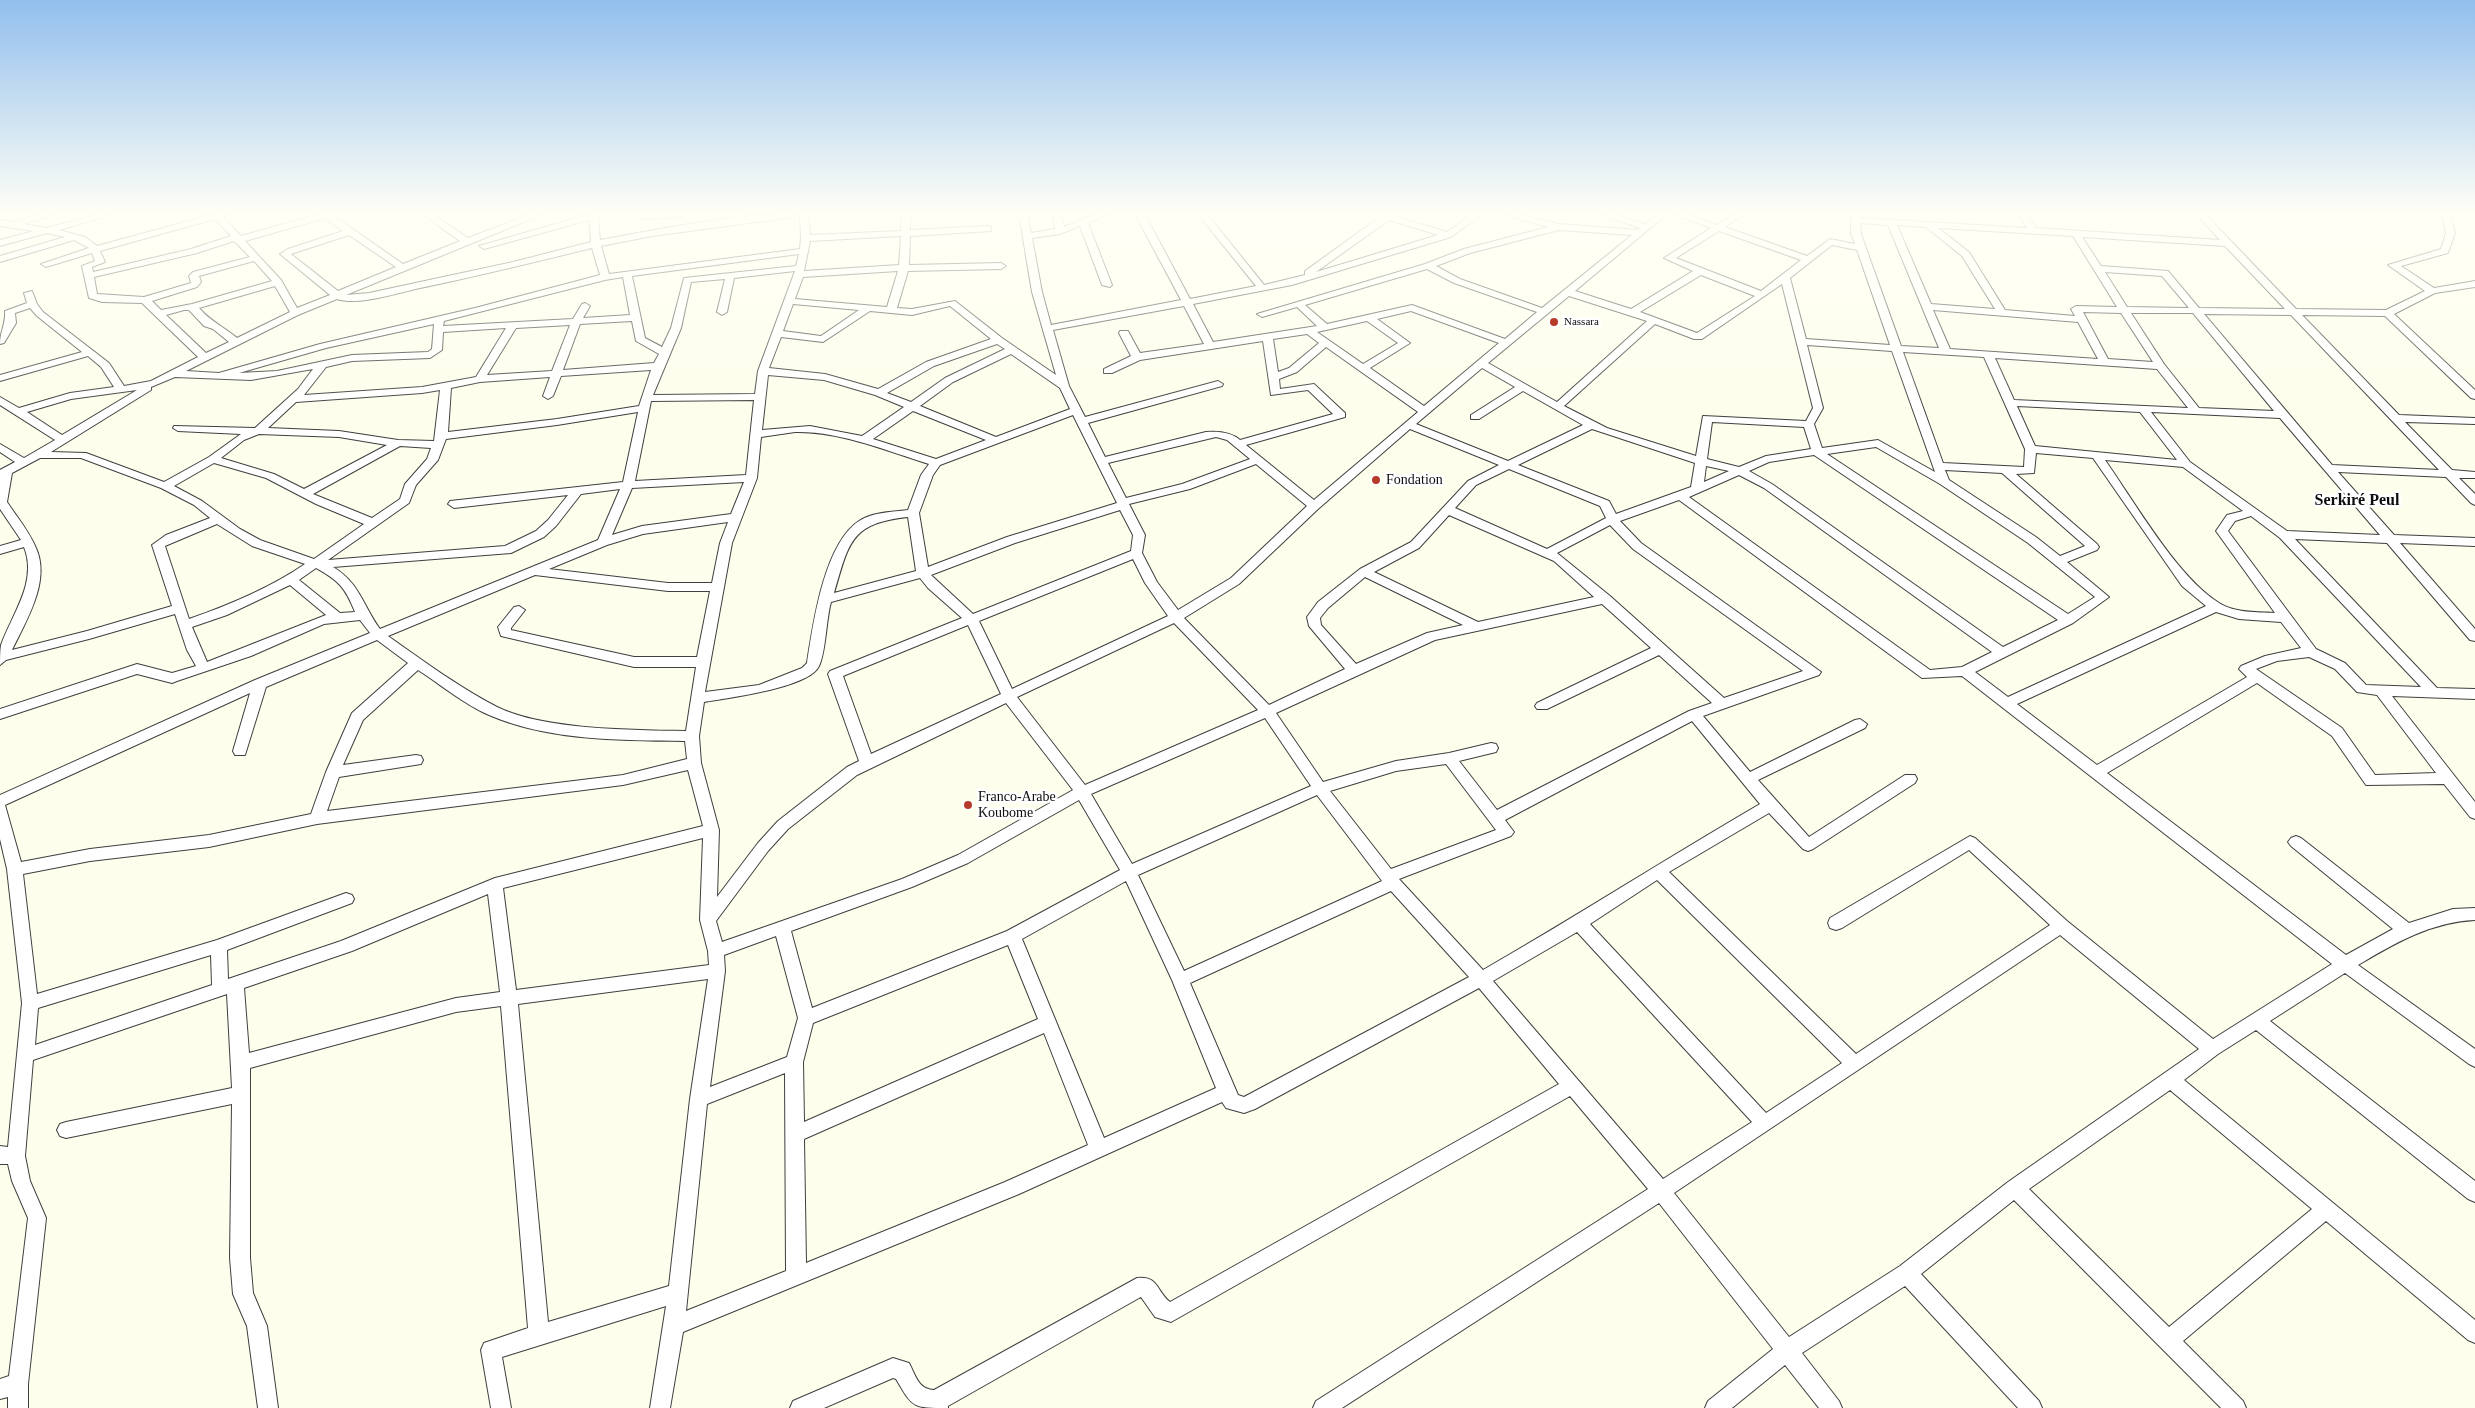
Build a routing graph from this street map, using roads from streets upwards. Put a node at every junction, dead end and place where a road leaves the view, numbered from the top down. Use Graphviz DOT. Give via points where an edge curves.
graph roads {
  1 [pos="89,280"];
  2 [pos="195,280"];
  3 [pos="276,280"];
  4 [pos="315,280"];
  5 [pos="378,280"];
  6 [pos="445,280"];
  7 [pos="595,280"];
  8 [pos="628,280"];
  9 [pos="690,280"];
  10 [pos="729,280"];
  11 [pos="796,280"];
  12 [pos="900,280"];
  13 [pos="1035,280"];
  14 [pos="1105,280"];
  15 [pos="1175,280"];
  16 [pos="1255,280"];
  17 [pos="1301,280"];
  18 [pos="1381,280"];
  19 [pos="1454,280"];
  20 [pos="1582,280"];
  21 [pos="1686,280"];
  22 [pos="1722,280"];
  23 [pos="1782,280"];
  24 [pos="1784,280"];
  25 [pos="1872,280"];
  26 [pos="1915,280"];
  27 [pos="1982,280"];
  28 [pos="2107,280"];
  29 [pos="2171,280"];
  30 [pos="2263,280"];
  31 [pos="2415,280"];
  32 [pos="1297,281"];
  33 [pos="278,282"];
  34 [pos="2475,284"];
  35 [pos="1107,285"];
  36 [pos="1262,288"];
  37 [pos="2432,291"];
  38 [pos="1567,292"];
  39 [pos="29,293"];
  40 [pos="1762,295"];
  41 [pos="336,297"];
  42 [pos="145,300"];
  43 [pos="789,301"];
  44 [pos="1186,302"];
  45 [pos="32,304"];
  46 [pos="1299,304"];
  47 [pos="585,306"];
  48 [pos="192,307"];
  49 [pos="1927,307"];
  50 [pos="867,309"];
  51 [pos="2125,310"];
  52 [pos="2197,310"];
  53 [pos="891,311"];
  54 [pos="722,312"];
  55 [pos="1545,312"];
  56 [pos="1632,312"];
  57 [pos="2294,312"];
  58 [pos="295,313"];
  59 [pos="2002,313"];
  60 [pos="2388,313"];
  61 [pos="159,314"];
  62 [pos="1262,314"];
  63 [pos="1368,317"];
  64 [pos="635,318"];
  65 [pos="2081,319"];
  66 [pos="1653,321"];
  67 [pos="576,322"];
  68 [pos="11,324"];
  69 [pos="439,324"];
  70 [pos="0,325"];
  71 [pos="513,325"];
  72 [pos="1324,327"];
  73 [pos="1049,328"];
  74 [pos="1309,331"];
  75 [pos="1124,333"];
  76 [pos="777,334"];
  77 [pos="1268,337"];
  78 [pos="998,340"];
  79 [pos="0,341"];
  80 [pos="236,342"];
  81 [pos="1326,342"];
  82 [pos="1801,342"];
  83 [pos="1507,343"];
  84 [pos="1210,346"];
  85 [pos="1897,348"];
  86 [pos="1013,349"];
  87 [pos="88,352"];
  88 [pos="1946,352"];
  89 [pos="664,353"];
  90 [pos="1988,354"];
  91 [pos="1138,357"];
  92 [pos="206,358"];
  93 [pos="2105,363"];
  94 [pos="324,364"];
  95 [pos="1481,364"];
  96 [pos="658,366"];
  97 [pos="2160,366"];
  98 [pos="1363,368"];
  99 [pos="763,371"];
  100 [pos="1108,371"];
  101 [pos="175,374"];
  102 [pos="555,374"];
  103 [pos="219,376"];
  104 [pos="0,378"];
  105 [pos="1274,378"];
  106 [pos="480,380"];
  107 [pos="154,383"];
  108 [pos="1218,384"];
  109 [pos="446,386"];
  110 [pos="1064,386"];
  111 [pos="1522,386"];
  112 [pos="121,390"];
  113 [pos="2473,391"];
  114 [pos="879,393"];
  115 [pos="548,396"];
  116 [pos="760,397"];
  117 [pos="294,398"];
  118 [pos="645,403"];
  119 [pos="2012,403"];
  120 [pos="3,404"];
  121 [pos="910,406"];
  122 [pos="1557,407"];
  123 [pos="2143,409"];
  124 [pos="20,411"];
  125 [pos="1424,411"];
  126 [pos="2196,411"];
  127 [pos="1080,415"];
  128 [pos="2283,415"];
  129 [pos="1475,417"];
  130 [pos="2395,418"];
  131 [pos="2475,421"];
  132 [pos="1809,424"];
  133 [pos="1409,425"];
  134 [pos="1591,425"];
  135 [pos="178,428"];
  136 [pos="258,431"];
  137 [pos="757,434"];
  138 [pos="62,440"];
  139 [pos="440,440"];
  140 [pos="995,440"];
  141 [pos="863,441"];
  142 [pos="398,443"];
  143 [pos="1237,444"];
  144 [pos="0,447"];
  145 [pos="2031,448"];
  146 [pos="1818,453"];
  147 [pos="2096,454"];
  148 [pos="38,455"];
  149 [pos="213,459"];
  150 [pos="1258,460"];
  151 [pos="1103,461"];
  152 [pos="1703,462"];
  153 [pos="24,463"];
  154 [pos="936,463"];
  155 [pos="2186,464"];
  156 [pos="1512,465"];
  157 [pos="1938,466"];
  158 [pos="2328,468"];
  159 [pos="2004,469"];
  160 [pos="1739,470"];
  161 [pos="3,474"];
  162 [pos="2448,474"];
  163 [pos="2475,475"];
  164 [pos="751,478"];
  165 [pos="1944,482"];
  166 [pos="628,485"];
  167 [pos="165,486"];
  168 [pos="1697,489"];
  169 [pos="577,491"];
  170 [pos="303,494"];
  171 [pos="1681,496"];
  172 [pos="2475,501"];
  173 [pos="454,504"];
  174 [pos="1123,504"];
  175 [pos="1314,506"];
  176 [pos="1450,510"];
  177 [pos="2254,512"];
  178 [pos="913,513"];
  179 [pos="735,517"];
  180 [pos="218,519"];
  181 [pos="1613,519"];
  182 [pos="373,524"];
  183 [pos="2284,535"];
  184 [pos="2388,539"];
  185 [pos="27,542"];
  186 [pos="603,542"];
  187 [pos="2475,542"];
  188 [pos="0,550"];
  189 [pos="1136,553"];
  190 [pos="1548,553"];
  191 [pos="2059,561"];
  192 [pos="317,564"];
  193 [pos="534,571"];
  194 [pos="1364,572"];
  195 [pos="923,573"];
  196 [pos="291,580"];
  197 [pos="718,587"];
  198 [pos="826,599"];
  199 [pos="1606,600"];
  200 [pos="2215,607"];
  201 [pos="179,608"];
  202 [pos="519,610"];
  203 [pos="363,615"];
  204 [pos="1176,617"];
  205 [pos="2285,618"];
  206 [pos="339,619"];
  207 [pos="972,620"];
  208 [pos="2068,620"];
  209 [pos="185,625"];
  210 [pos="1476,626"];
  211 [pos="377,634"];
  212 [pos="2475,637"];
  213 [pos="1661,649"];
  214 [pos="2311,652"];
  215 [pos="2003,653"];
  216 [pos="1,658"];
  217 [pos="703,662"];
  218 [pos="417,663"];
  219 [pos="204,668"];
  220 [pos="1354,670"];
  221 [pos="1965,671"];
  222 [pos="2257,677"];
  223 [pos="260,683"];
  224 [pos="2381,691"];
  225 [pos="2433,692"];
  226 [pos="2475,694"];
  227 [pos="1009,697"];
  228 [pos="696,698"];
  229 [pos="1722,704"];
  230 [pos="2006,704"];
  231 [pos="1542,706"];
  232 [pos="1267,711"];
  233 [pos="0,714"];
  234 [pos="1694,714"];
  235 [pos="1860,724"];
  236 [pos="692,736"];
  237 [pos="1491,748"];
  238 [pos="240,751"];
  239 [pos="1449,758"];
  240 [pos="416,760"];
  241 [pos="694,763"];
  242 [pos="866,763"];
  243 [pos="333,772"];
  244 [pos="2096,773"];
  245 [pos="2448,778"];
  246 [pos="1748,779"];
  247 [pos="1910,779"];
  248 [pos="1320,788"];
  249 [pos="1082,792"];
  250 [pos="1770,805"];
  251 [pos="0,808"];
  252 [pos="2475,813"];
  253 [pos="317,818"];
  254 [pos="1495,818"];
  255 [pos="711,830"];
  256 [pos="2296,842"];
  257 [pos="15,869"];
  258 [pos="1658,871"];
  259 [pos="1130,872"];
  260 [pos="1391,880"];
  261 [pos="495,884"];
  262 [pos="346,899"];
  263 [pos="2475,914"];
  264 [pos="708,920"];
  265 [pos="1579,923"];
  266 [pos="1836,923"];
  267 [pos="2061,926"];
  268 [pos="782,928"];
  269 [pos="2406,930"];
  270 [pos="1013,936"];
  271 [pos="219,946"];
  272 [pos="716,951"];
  273 [pos="2345,964"];
  274 [pos="717,971"];
  275 [pos="1481,979"];
  276 [pos="1180,980"];
  277 [pos="228,985"];
  278 [pos="509,996"];
  279 [pos="30,1003"];
  280 [pos="806,1018"];
  281 [pos="2258,1021"];
  282 [pos="1048,1023"];
  283 [pos="2212,1049"];
  284 [pos="24,1056"];
  285 [pos="2475,1059"];
  286 [pos="794,1062"];
  287 [pos="241,1063"];
  288 [pos="1854,1064"];
  289 [pos="2171,1080"];
  290 [pos="1571,1086"];
  291 [pos="1226,1092"];
  292 [pos="240,1094"];
  293 [pos="699,1099"];
  294 [pos="1764,1124"];
  295 [pos="66,1130"];
  296 [pos="795,1134"];
  297 [pos="1099,1149"];
  298 [pos="8,1156"];
  299 [pos="2015,1188"];
  300 [pos="1660,1189"];
  301 [pos="2475,1192"];
  302 [pos="2326,1209"];
  303 [pos="1907,1273"];
  304 [pos="796,1275"];
  305 [pos="677,1293"];
  306 [pos="674,1326"];
  307 [pos="2475,1333"];
  308 [pos="539,1334"];
  309 [pos="2168,1341"];
  310 [pos="1788,1350"];
  311 [pos="9,1386"];
  312 [pos="937,1404"];
  313 [pos="18,1408"];
  314 [pos="268,1408"];
  315 [pos="501,1408"];
  316 [pos="660,1408"];
  317 [pos="800,1408"];
  318 [pos="1324,1408"];
  319 [pos="1715,1408"];
  320 [pos="1832,1408"];
  321 [pos="2032,1408"];
  322 [pos="2236,1408"];
  1 -- 42 [label="street" via="92,296 96,298"];
  2 -- 42 [label="street" via="194,285"];
  3 -- 33 [label="street"];
  4 -- 41 [label="street"];
  5 -- 41 [label="street"];
  6 -- 41 [label="street" via="369,296"];
  7 -- 69 [label="street"];
  8 -- 64 [label="street"];
  9 -- 89 [label="street" via="687,280 676,328"];
  10 -- 54 [label="street"];
  11 -- 43 [label="street"];
  12 -- 53 [label="street"];
  13 -- 73 [label="street"];
  14 -- 35 [label="street"];
  15 -- 44 [label="street"];
  16 -- 36 [label="street"];
  17 -- 32 [label="street"];
  18 -- 46 [label="street"];
  19 -- 55 [label="street"];
  20 -- 38 [label="street"];
  21 -- 56 [label="street"];
  22 -- 40 [label="street"];
  23 -- 40 [label="street"];
  24 -- 82 [label="street"];
  25 -- 85 [label="street"];
  26 -- 49 [label="street"];
  27 -- 59 [label="street"];
  28 -- 51 [label="street"];
  29 -- 52 [label="street"];
  30 -- 57 [label="street"];
  31 -- 37 [label="street"];
  32 -- 36 [label="street"];
  33 -- 48 [label="street"];
  33 -- 58 [label="street"];
  34 -- 37 [label="street"];
  36 -- 44 [label="street"];
  37 -- 60 [label="street"];
  38 -- 55 [label="street"];
  38 -- 56 [label="street"];
  39 -- 45 [label="street"];
  40 -- 66 [label="street" via="1698,337"];
  41 -- 58 [label="street"];
  42 -- 61 [label="street"];
  43 -- 50 [label="street"];
  43 -- 76 [label="street"];
  44 -- 73 [label="street"];
  44 -- 84 [label="street"];
  45 -- 68 [label="street" via="10,311"];
  45 -- 87 [label="street"];
  46 -- 62 [label="street"];
  46 -- 72 [label="street"];
  47 -- 67 [label="street"];
  48 -- 61 [label="street"];
  48 -- 80 [label="street" via="208,324"];
  49 -- 59 [label="street"];
  49 -- 88 [label="street"];
  50 -- 53 [label="street"];
  50 -- 76 [label="street" via="823,339"];
  51 -- 52 [label="street"];
  51 -- 65 [label="street" via="2076,309"];
  51 -- 97 [label="street"];
  52 -- 57 [label="street"];
  52 -- 128 [label="street"];
  53 -- 78 [label="street" via="912,312 952,303"];
  55 -- 83 [label="street"];
  56 -- 66 [label="street"];
  57 -- 60 [label="street"];
  57 -- 130 [label="street"];
  58 -- 80 [label="street"];
  59 -- 65 [label="street"];
  60 -- 113 [label="street"];
  61 -- 92 [label="street"];
  63 -- 72 [label="street"];
  63 -- 83 [label="street" via="1412,308"];
  63 -- 98 [label="street" via="1405,343"];
  64 -- 67 [label="street"];
  64 -- 89 [label="street" via="640,339"];
  65 -- 93 [label="street"];
  66 -- 122 [label="street"];
  67 -- 71 [label="street"];
  67 -- 102 [label="street"];
  68 -- 70 [label="street"];
  68 -- 79 [label="street"];
  69 -- 71 [label="street"];
  69 -- 94 [label="street" via="437,350 430,355 352,358"];
  69 -- 103 [label="street" via="324,346"];
  71 -- 106 [label="street"];
  72 -- 74 [label="street"];
  73 -- 110 [label="street"];
  74 -- 77 [label="street"];
  74 -- 81 [label="street"];
  75 -- 91 [label="street"];
  76 -- 99 [label="street"];
  77 -- 84 [label="street"];
  77 -- 105 [label="street"];
  78 -- 86 [label="street"];
  78 -- 114 [label="street" via="930,364"];
  80 -- 92 [label="street"];
  81 -- 98 [label="street"];
  81 -- 105 [label="street" via="1293,370"];
  82 -- 85 [label="street"];
  82 -- 132 [label="street" via="1818,408"];
  83 -- 95 [label="street"];
  84 -- 91 [label="street"];
  85 -- 88 [label="street"];
  85 -- 157 [label="street"];
  86 -- 110 [label="street"];
  86 -- 121 [label="street" via="948,380"];
  87 -- 104 [label="street"];
  87 -- 112 [label="street" via="107,367"];
  88 -- 90 [label="street"];
  89 -- 96 [label="street"];
  90 -- 93 [label="street"];
  90 -- 119 [label="street"];
  91 -- 100 [label="street"];
  92 -- 101 [label="street"];
  93 -- 97 [label="street"];
  94 -- 103 [label="street" via="251,377"];
  94 -- 117 [label="street"];
  95 -- 111 [label="street"];
  95 -- 125 [label="street"];
  96 -- 102 [label="street"];
  96 -- 118 [label="street"];
  97 -- 126 [label="street"];
  98 -- 125 [label="street"];
  99 -- 114 [label="street" via="824,377"];
  99 -- 116 [label="street"];
  101 -- 103 [label="street"];
  101 -- 107 [label="street"];
  102 -- 106 [label="street"];
  102 -- 115 [label="street"];
  105 -- 143 [label="street" via="1275,393 1310,386 1341,416"];
  106 -- 109 [label="street"];
  107 -- 112 [label="street"];
  107 -- 138 [label="street"];
  108 -- 127 [label="street"];
  109 -- 117 [label="street"];
  109 -- 139 [label="street"];
  110 -- 127 [label="street"];
  111 -- 122 [label="street"];
  111 -- 129 [label="street"];
  112 -- 124 [label="street" via="70,396"];
  114 -- 121 [label="street"];
  116 -- 118 [label="street"];
  116 -- 137 [label="street"];
  117 -- 136 [label="street"];
  118 -- 139 [label="street" via="558,422"];
  118 -- 166 [label="street"];
  119 -- 123 [label="street"];
  119 -- 145 [label="street"];
  120 -- 124 [label="street"];
  121 -- 140 [label="street"];
  121 -- 141 [label="street"];
  122 -- 134 [label="street"];
  123 -- 126 [label="street"];
  123 -- 155 [label="street"];
  124 -- 138 [label="street"];
  125 -- 133 [label="street"];
  126 -- 128 [label="street"];
  127 -- 140 [label="street"];
  127 -- 151 [label="street"];
  128 -- 158 [label="street"];
  130 -- 131 [label="street"];
  130 -- 162 [label="street"];
  132 -- 146 [label="street"];
  132 -- 152 [label="street" via="1707,418"];
  133 -- 156 [label="street"];
  133 -- 175 [label="street"];
  134 -- 152 [label="street"];
  134 -- 156 [label="street"];
  135 -- 136 [label="street"];
  136 -- 142 [label="street" via="339,434"];
  136 -- 149 [label="street" via="240,438"];
  137 -- 141 [label="street" via="817,430"];
  137 -- 164 [label="street"];
  138 -- 148 [label="street"];
  139 -- 142 [label="street"];
  139 -- 182 [label="street" via="432,460 411,484 405,500"];
  140 -- 154 [label="street"];
  141 -- 154 [label="street"];
  142 -- 170 [label="street"];
  143 -- 150 [label="street"];
  143 -- 151 [label="street" via="1223,435 1211,435"];
  144 -- 153 [label="street"];
  145 -- 147 [label="street"];
  145 -- 159 [label="street" via="2030,471"];
  146 -- 160 [label="street" via="1766,459"];
  146 -- 165 [label="street" via="1878,443"];
  146 -- 208 [label="street"];
  147 -- 155 [label="street"];
  147 -- 200 [label="street" via="2186,583"];
  148 -- 153 [label="street"];
  148 -- 167 [label="street" via="82,455"];
  149 -- 167 [label="street"];
  149 -- 170 [label="street" via="270,476"];
  150 -- 174 [label="street" via="1186,487"];
  150 -- 175 [label="street"];
  151 -- 174 [label="street"];
  152 -- 160 [label="street"];
  152 -- 168 [label="street"];
  153 -- 161 [label="street"];
  154 -- 178 [label="street" via="927,475"];
  155 -- 177 [label="street"];
  156 -- 176 [label="street" via="1472,483"];
  156 -- 181 [label="street" via="1595,498 1605,504"];
  157 -- 159 [label="street"];
  157 -- 165 [label="street"];
  158 -- 162 [label="street"];
  158 -- 184 [label="street"];
  159 -- 191 [label="street" via="2093,547"];
  160 -- 168 [label="street"];
  160 -- 215 [label="street" via="1768,486"];
  161 -- 185 [label="street" via="1,502"];
  162 -- 163 [label="street"];
  162 -- 172 [label="street"];
  164 -- 166 [label="street"];
  164 -- 179 [label="street"];
  165 -- 191 [label="street"];
  166 -- 169 [label="street"];
  166 -- 186 [label="street"];
  167 -- 180 [label="street" via="198,503"];
  168 -- 171 [label="street"];
  169 -- 173 [label="street"];
  169 -- 192 [label="street" via="540,534 507,550"];
  170 -- 182 [label="street"];
  171 -- 181 [label="street"];
  171 -- 221 [label="street" via="1927,675"];
  174 -- 189 [label="street" via="1139,535"];
  174 -- 195 [label="street"];
  175 -- 204 [label="street" via="1235,581"];
  176 -- 190 [label="street"];
  176 -- 194 [label="street" via="1415,545"];
  177 -- 183 [label="street"];
  177 -- 205 [label="street" via="2231,518 2222,531"];
  178 -- 195 [label="street"];
  178 -- 198 [label="street" via="885,516 865,523 851,534 842,547"];
  179 -- 186 [label="street" via="642,530"];
  179 -- 197 [label="street" via="726,543"];
  180 -- 192 [label="street" via="256,543"];
  180 -- 201 [label="street" via="158,545"];
  181 -- 190 [label="street"];
  181 -- 229 [label="street" via="1637,546 1814,672"];
  182 -- 192 [label="street"];
  183 -- 184 [label="street"];
  183 -- 225 [label="street"];
  184 -- 187 [label="street"];
  184 -- 212 [label="street"];
  185 -- 188 [label="street"];
  185 -- 216 [label="street" via="33,553 32,587"];
  186 -- 193 [label="street"];
  189 -- 204 [label="street" via="1151,583"];
  189 -- 207 [label="street"];
  190 -- 199 [label="street"];
  191 -- 208 [label="street" via="2103,597"];
  192 -- 196 [label="street"];
  192 -- 203 [label="street" via="342,577 352,589"];
  193 -- 197 [label="street" via="668,587"];
  193 -- 211 [label="street"];
  194 -- 210 [label="street"];
  194 -- 220 [label="street" via="1313,617 1315,626"];
  195 -- 198 [label="street"];
  195 -- 207 [label="street"];
  196 -- 206 [label="street"];
  196 -- 209 [label="street" via="252,600"];
  197 -- 217 [label="street"];
  198 -- 228 [label="street" via="813,665 807,671 761,689"];
  199 -- 210 [label="street"];
  199 -- 213 [label="street"];
  200 -- 205 [label="street" via="2239,615"];
  200 -- 230 [label="street"];
  201 -- 209 [label="street"];
  201 -- 216 [label="street"];
  202 -- 217 [label="street" via="504,627 506,633 596,656 634,662"];
  203 -- 206 [label="street"];
  203 -- 211 [label="street"];
  204 -- 227 [label="street"];
  204 -- 232 [label="street"];
  205 -- 214 [label="street"];
  206 -- 219 [label="street" via="322,620"];
  207 -- 227 [label="street"];
  207 -- 242 [label="street" via="836,674"];
  208 -- 215 [label="street"];
  209 -- 219 [label="street"];
  210 -- 220 [label="street" via="1432,636"];
  211 -- 218 [label="street"];
  211 -- 223 [label="street"];
  213 -- 229 [label="street"];
  213 -- 231 [label="street"];
  214 -- 222 [label="street" via="2275,656 2246,669"];
  214 -- 224 [label="street" via="2340,666 2362,689"];
  215 -- 221 [label="street"];
  217 -- 228 [label="street"];
  218 -- 236 [label="street" via="494,711 543,727"];
  218 -- 243 [label="street" via="356,717"];
  219 -- 233 [label="street" via="172,678 137,669"];
  220 -- 232 [label="street" via="1305,696"];
  221 -- 230 [label="street"];
  222 -- 244 [label="street"];
  222 -- 245 [label="street" via="2337,732 2371,781"];
  223 -- 238 [label="street"];
  223 -- 251 [label="street"];
  224 -- 225 [label="street"];
  224 -- 245 [label="street"];
  225 -- 226 [label="street"];
  227 -- 242 [label="street"];
  227 -- 249 [label="street"];
  228 -- 236 [label="street"];
  229 -- 234 [label="street"];
  230 -- 244 [label="street"];
  232 -- 248 [label="street"];
  232 -- 249 [label="street"];
  234 -- 246 [label="street"];
  234 -- 254 [label="street"];
  235 -- 246 [label="street"];
  236 -- 241 [label="street"];
  237 -- 239 [label="street"];
  239 -- 248 [label="street" via="1396,766"];
  239 -- 254 [label="street"];
  240 -- 243 [label="street"];
  241 -- 253 [label="street" via="623,780"];
  241 -- 255 [label="street"];
  242 -- 264 [label="street" via="783,825"];
  243 -- 253 [label="street"];
  244 -- 273 [label="street"];
  245 -- 252 [label="street"];
  246 -- 250 [label="street"];
  247 -- 250 [label="street" via="1808,845"];
  248 -- 259 [label="street"];
  248 -- 260 [label="street"];
  249 -- 259 [label="street"];
  249 -- 268 [label="street" via="963,859"];
  250 -- 258 [label="street"];
  251 -- 257 [label="street"];
  253 -- 257 [label="street" via="209,842 90,855"];
  254 -- 260 [label="street" via="1506,832"];
  255 -- 261 [label="street"];
  255 -- 264 [label="street"];
  256 -- 269 [label="street"];
  257 -- 279 [label="street"];
  258 -- 265 [label="street"];
  258 -- 288 [label="street"];
  259 -- 270 [label="street"];
  259 -- 276 [label="street"];
  260 -- 275 [label="street"];
  260 -- 276 [label="street"];
  261 -- 277 [label="street" via="346,946"];
  261 -- 278 [label="street"];
  262 -- 271 [label="street"];
  263 -- 269 [label="street" via="2453,915"];
  264 -- 272 [label="street"];
  265 -- 275 [label="street"];
  265 -- 294 [label="street"];
  266 -- 267 [label="street" via="1970,842"];
  267 -- 283 [label="street"];
  267 -- 288 [label="street"];
  268 -- 272 [label="street"];
  268 -- 280 [label="street"];
  269 -- 273 [label="street"];
  270 -- 280 [label="street"];
  270 -- 282 [label="street"];
  271 -- 277 [label="street"];
  271 -- 279 [label="street"];
  272 -- 274 [label="street"];
  273 -- 281 [label="street"];
  273 -- 285 [label="street"];
  274 -- 278 [label="street"];
  274 -- 293 [label="street"];
  275 -- 290 [label="street"];
  275 -- 291 [label="street" via="1249,1103 1232,1102"];
  276 -- 291 [label="street"];
  277 -- 284 [label="street"];
  277 -- 287 [label="street"];
  278 -- 287 [label="street" via="456,1005"];
  278 -- 308 [label="street"];
  279 -- 284 [label="street"];
  280 -- 286 [label="street"];
  281 -- 283 [label="street"];
  281 -- 301 [label="street"];
  282 -- 296 [label="street"];
  282 -- 297 [label="street"];
  283 -- 289 [label="street"];
  284 -- 298 [label="street"];
  286 -- 293 [label="street"];
  286 -- 296 [label="street"];
  287 -- 292 [label="street"];
  288 -- 294 [label="street"];
  289 -- 299 [label="street"];
  289 -- 302 [label="street"];
  290 -- 300 [label="street"];
  290 -- 312 [label="street" via="1171,1312 1162,1310 1146,1287 1137,1288"];
  291 -- 297 [label="street"];
  292 -- 295 [label="street"];
  292 -- 314 [label="street" via="243,1294 257,1326"];
  293 -- 305 [label="street"];
  294 -- 300 [label="street"];
  296 -- 304 [label="street"];
  297 -- 304 [label="street" via="1012,1188"];
  298 -- 311 [label="street" via="37,1218"];
  299 -- 303 [label="street"];
  299 -- 309 [label="street"];
  300 -- 310 [label="street"];
  300 -- 318 [label="street"];
  302 -- 307 [label="street"];
  302 -- 309 [label="street"];
  303 -- 310 [label="street"];
  303 -- 321 [label="street"];
  304 -- 306 [label="street"];
  305 -- 306 [label="street"];
  305 -- 308 [label="street"];
  306 -- 316 [label="street"];
  308 -- 315 [label="street" via="491,1350"];
  309 -- 322 [label="street"];
  310 -- 319 [label="street"];
  310 -- 320 [label="street"];
  311 -- 313 [label="street"];
  312 -- 317 [label="street" via="916,1397 902,1370 893,1368"];
}
